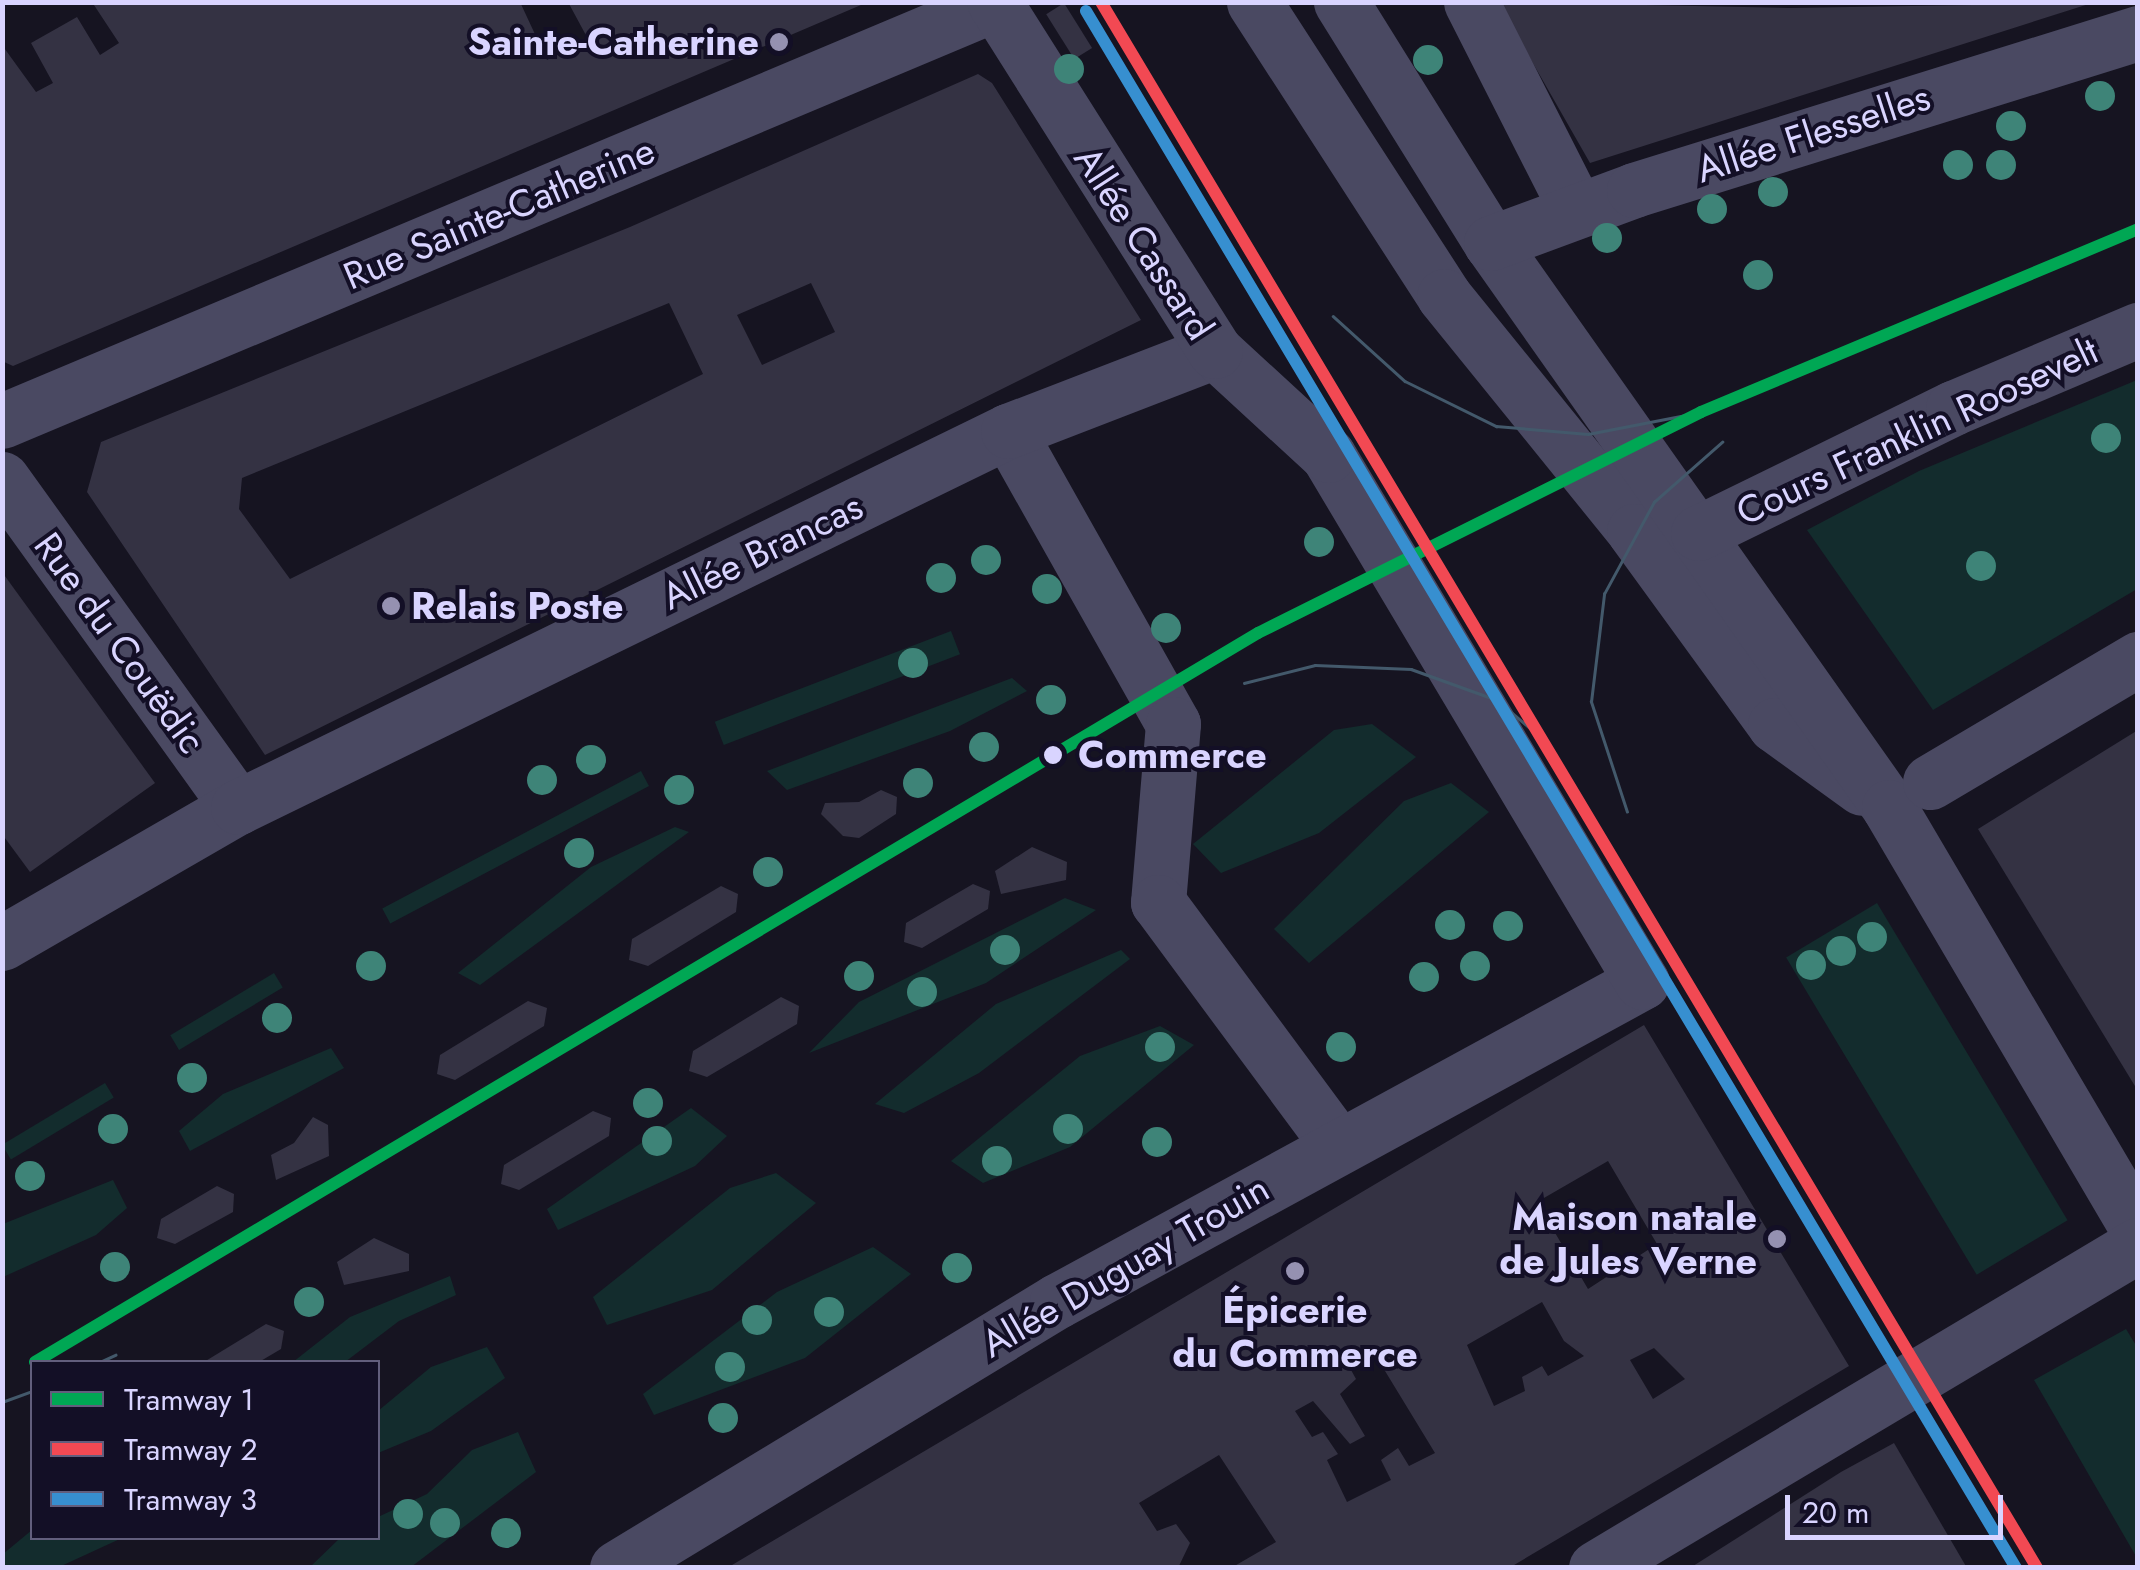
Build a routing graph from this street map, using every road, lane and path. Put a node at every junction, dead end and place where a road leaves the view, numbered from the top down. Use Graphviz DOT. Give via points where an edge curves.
graph roads {
  1 [pos="1254,2"];
  2 [pos="1341,2"];
  3 [pos="1471,2"];
  4 [pos="994,3"];
  5 [pos="2138,32"];
  6 [pos="1576,209"];
  7 [pos="1491,243"];
  8 [pos="2138,330"];
  9 [pos="1215,351"];
  10 [pos="2,421"];
  11 [pos="1008,431"];
  12 [pos="2,478"];
  13 [pos="1698,533"];
  14 [pos="2138,659"];
  15 [pos="1910,794"];
  16 [pos="238,807"];
  17 [pos="11,924"];
  18 [pos="1642,982"];
  19 [pos="1338,1146"];
  20 [pos="2138,1229"];
  21 [pos="2138,1245"];
  22 [pos="650,1559"];
  23 [pos="1596,1568"];
  1 -- 15 [label="street" via="1444,296 1634,531 1775,725"];
  2 -- 7 [label="street"];
  3 -- 6 [label="street"];
  4 -- 9 [label="street, Allée Cassard"];
  4 -- 10 [label="street, Rue Sainte-Catherine"];
  5 -- 6 [label="street, Allée Flesselles"];
  6 -- 7 [label="street, Allée Flesselles"];
  7 -- 13 [label="street"];
  8 -- 13 [label="street, Cours Franklin Roosevelt" via="1953,408"];
  9 -- 11 [label="street, Allée Brancas"];
  9 -- 18 [label="street, Allée Cassard" via="1328,455"];
  11 -- 16 [label="street, Allée Brancas"];
  11 -- 19 [label="street" via="1173,724 1158,902"];
  12 -- 16 [label="street, Rue du Couëdic"];
  13 -- 15 [label="street"];
  14 -- 15 [label="street"];
  15 -- 20 [label="street"];
  16 -- 17 [label="street, Allée Brancas"];
  18 -- 19 [label="street, Allée Duguay Trouin"];
  19 -- 22 [label="street, Allée Duguay Trouin" via="1057,1301"];
  21 -- 23 [label="street"];
}
